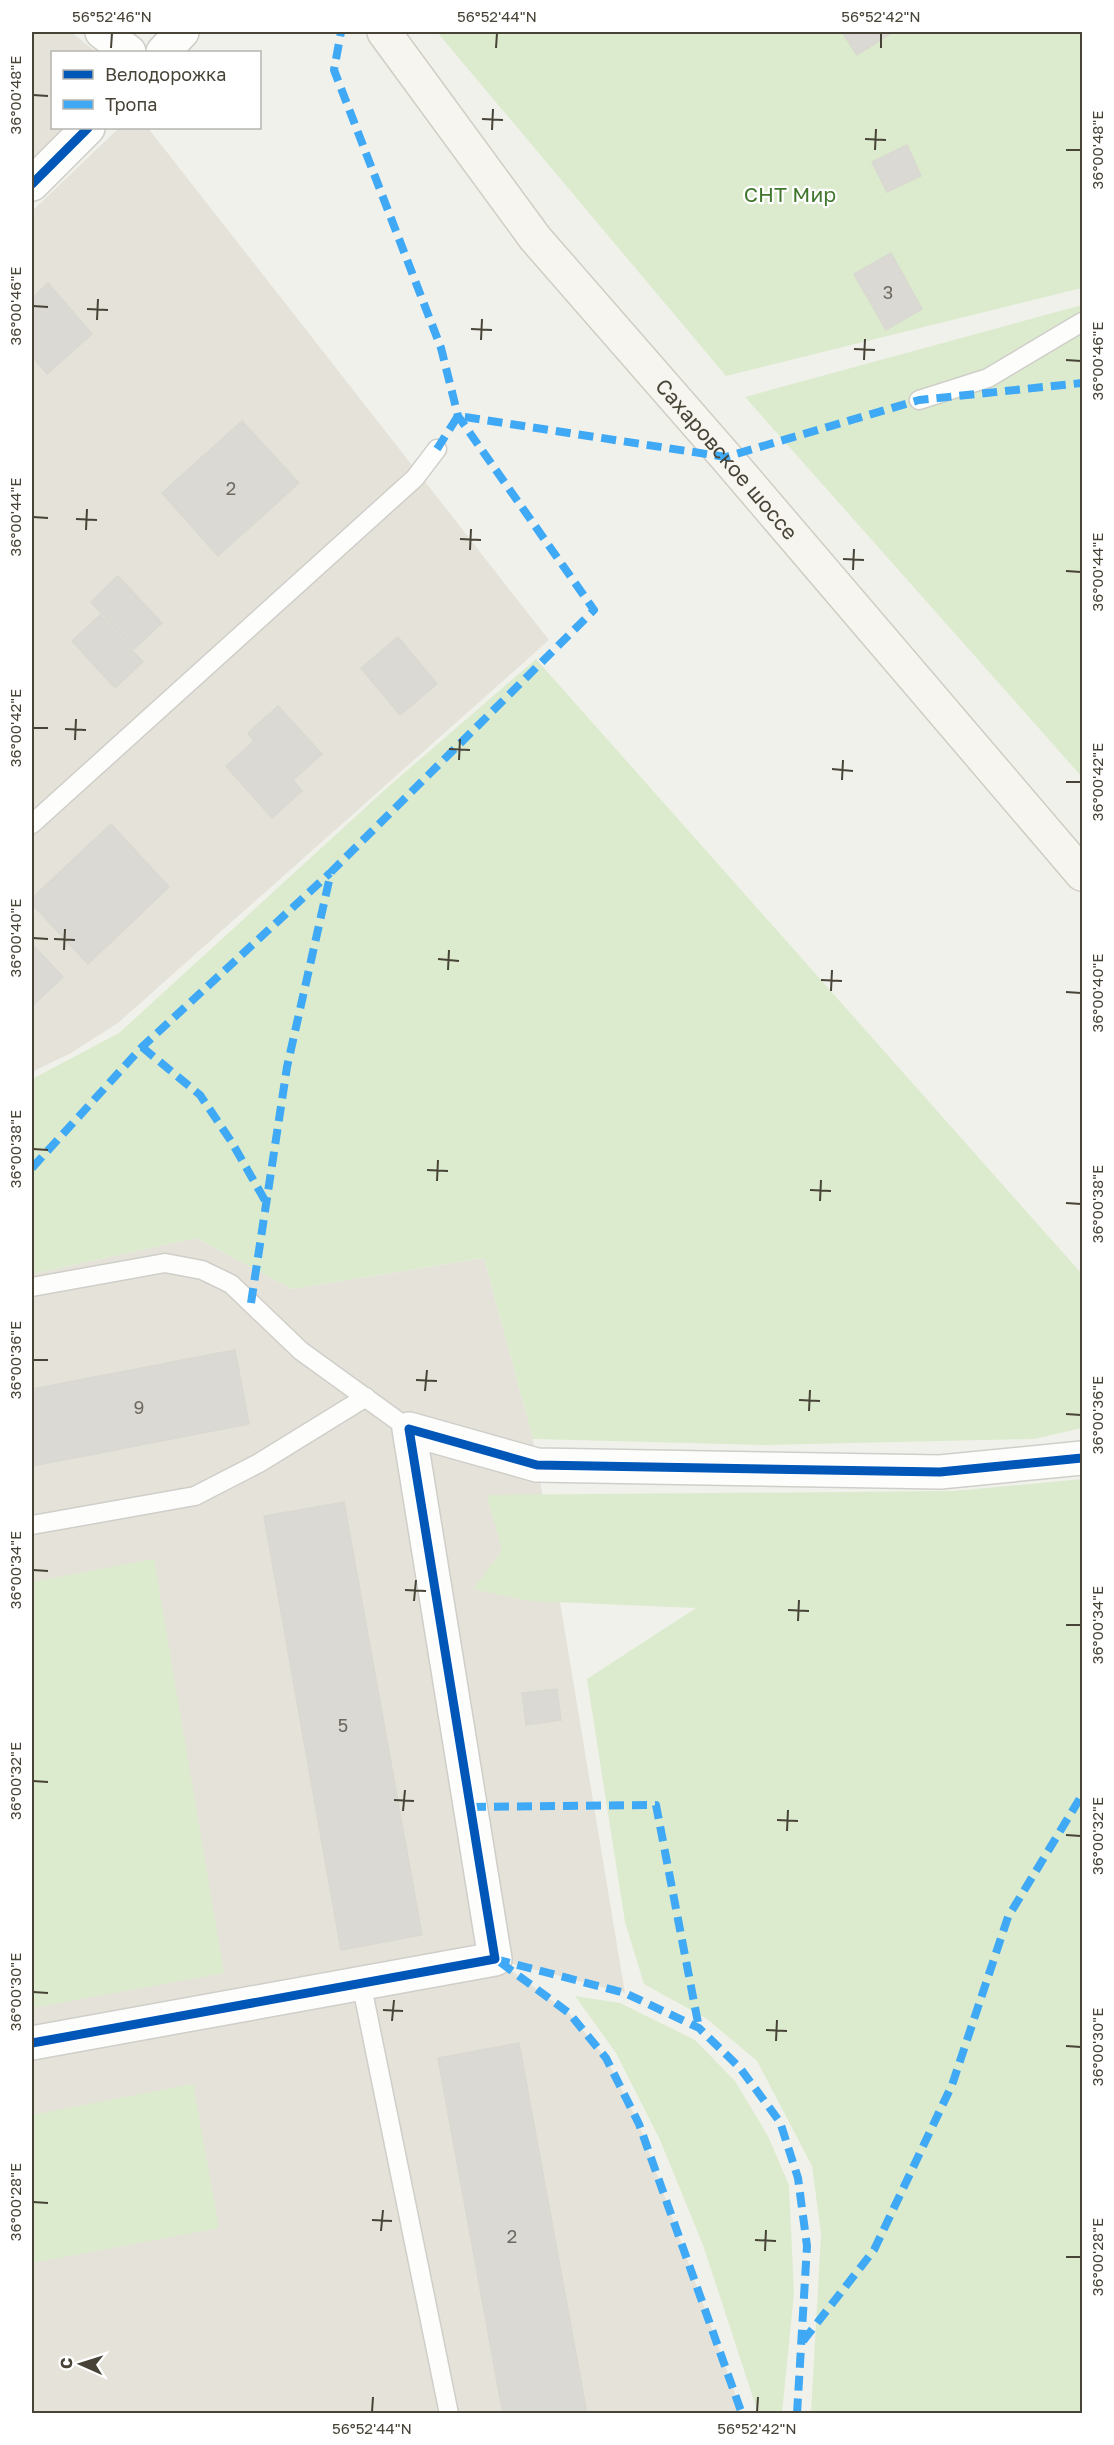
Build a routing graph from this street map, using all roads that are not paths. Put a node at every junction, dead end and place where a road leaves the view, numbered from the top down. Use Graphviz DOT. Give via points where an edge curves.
graph roads {
  1 [pos="102,32"];
  2 [pos="182,32"];
  3 [pos="384,32"];
  4 [pos="128,51"];
  5 [pos="164,51"];
  6 [pos="87,129"];
  7 [pos="32,184"];
  8 [pos="1083,322"];
  9 [pos="919,400"];
  10 [pos="437,449"];
  11 [pos="32,824"];
  12 [pos="1083,874"];
  13 [pos="32,1287"];
  14 [pos="366,1397"];
  15 [pos="409,1430"];
  16 [pos="1083,1458"];
  17 [pos="32,1525"];
  18 [pos="361,1982"];
  19 [pos="32,2043"];
  20 [pos="449,2414"];
  1 -- 4 [label="street"];
  2 -- 5 [label="street"];
  3 -- 12 [label="main road, Сахаровское шоссе" via="535,238"];
  6 -- 7 [label="street"];
  8 -- 9 [label="lane" via="988,378"];
  10 -- 11 [label="lane" via="415,478"];
  13 -- 14 [label="lane" via="165,1263 202,1270 231,1284 301,1351"];
  14 -- 15 [label="lane"];
  14 -- 17 [label="lane" via="195,1496"];
  15 -- 16 [label="street" via="537,1465 940,1472"];
  15 -- 18 [label="street" via="495,1959"];
  18 -- 19 [label="street"];
  18 -- 20 [label="lane"];
}
